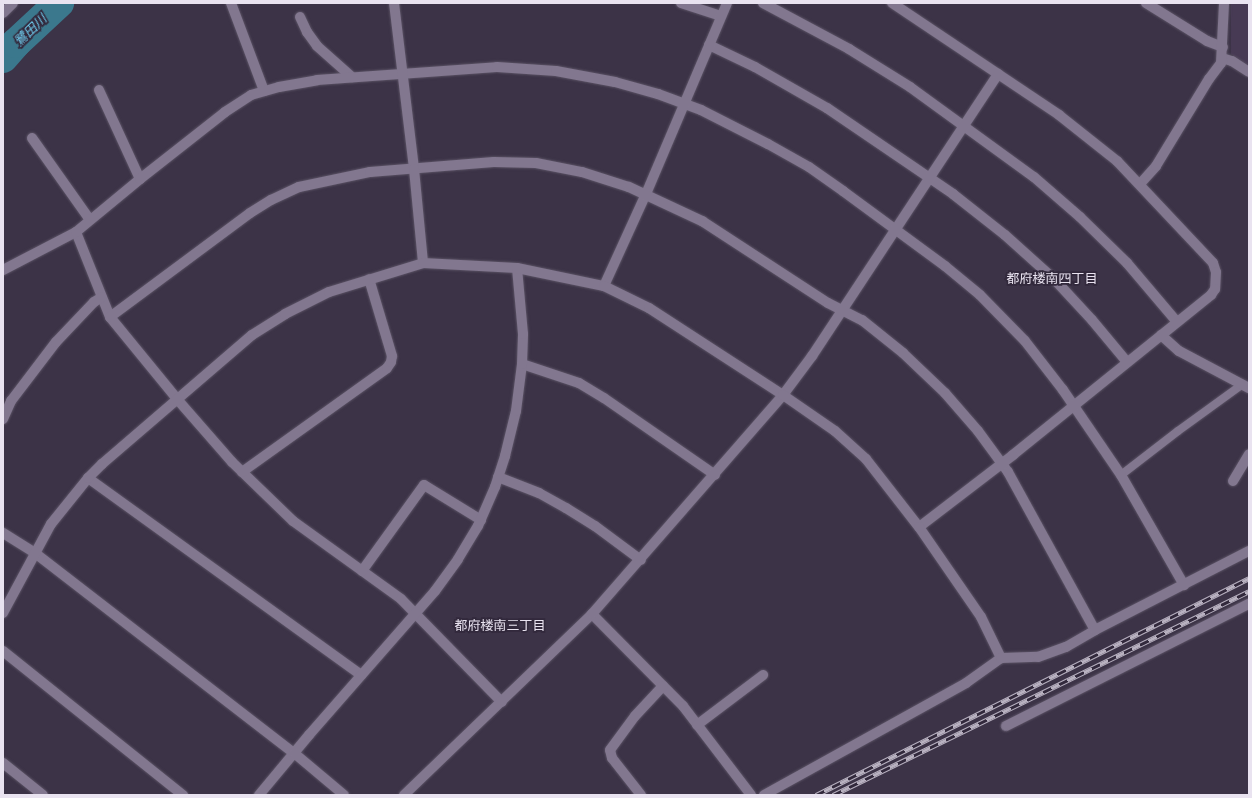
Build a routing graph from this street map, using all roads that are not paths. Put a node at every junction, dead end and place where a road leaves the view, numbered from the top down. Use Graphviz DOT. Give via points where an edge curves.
graph roads {
  1 [pos="13,3"];
  2 [pos="231,3"];
  3 [pos="394,3"];
  4 [pos="681,3"];
  5 [pos="727,3"];
  6 [pos="763,3"];
  7 [pos="892,3"];
  8 [pos="1146,3"];
  9 [pos="1224,3"];
  10 [pos="3,13"];
  11 [pos="721,16"];
  12 [pos="300,17"];
  13 [pos="709,45"];
  14 [pos="1224,47"];
  15 [pos="1222,58"];
  16 [pos="1249,72"];
  17 [pos="402,74"];
  18 [pos="998,74"];
  19 [pos="352,77"];
  20 [pos="99,90"];
  21 [pos="264,91"];
  22 [pos="684,104"];
  23 [pos="964,126"];
  24 [pos="32,138"];
  25 [pos="414,169"];
  26 [pos="930,178"];
  27 [pos="140,179"];
  28 [pos="1140,184"];
  29 [pos="646,194"];
  30 [pos="90,220"];
  31 [pos="896,229"];
  32 [pos="76,232"];
  33 [pos="423,263"];
  34 [pos="517,268"];
  35 [pos="3,270"];
  36 [pos="369,279"];
  37 [pos="604,286"];
  38 [pos="102,297"];
  39 [pos="843,310"];
  40 [pos="110,317"];
  41 [pos="1177,322"];
  42 [pos="1161,334"];
  43 [pos="1127,362"];
  44 [pos="522,364"];
  45 [pos="1246,386"];
  46 [pos="783,395"];
  47 [pos="177,399"];
  48 [pos="1074,406"];
  49 [pos="3,419"];
  50 [pos="1249,454"];
  51 [pos="1002,464"];
  52 [pos="242,472"];
  53 [pos="714,475"];
  54 [pos="1121,475"];
  55 [pos="498,477"];
  56 [pos="88,478"];
  57 [pos="1233,481"];
  58 [pos="480,520"];
  59 [pos="919,527"];
  60 [pos="3,533"];
  61 [pos="1249,551"];
  62 [pos="35,553"];
  63 [pos="641,560"];
  64 [pos="362,571"];
  65 [pos="1184,585"];
  66 [pos="1249,604"];
  67 [pos="3,613"];
  68 [pos="416,614"];
  69 [pos="592,614"];
  70 [pos="1095,630"];
  71 [pos="3,650"];
  72 [pos="1001,658"];
  73 [pos="361,675"];
  74 [pos="763,675"];
  75 [pos="663,686"];
  76 [pos="502,702"];
  77 [pos="698,725"];
  78 [pos="1006,726"];
  79 [pos="294,753"];
  80 [pos="3,763"];
  81 [pos="43,795"];
  82 [pos="183,795"];
  83 [pos="259,795"];
  84 [pos="344,795"];
  85 [pos="404,795"];
  86 [pos="641,795"];
  87 [pos="750,795"];
  88 [pos="764,795"];
  1 -- 10 [label="street"];
  2 -- 21 [label="street"];
  3 -- 17 [label="street"];
  4 -- 11 [label="street"];
  5 -- 11 [label="street"];
  6 -- 23 [label="street" via="849,49 910,87"];
  7 -- 18 [label="street"];
  8 -- 14 [label="street" via="1207,41"];
  9 -- 14 [label="street"];
  11 -- 13 [label="street"];
  12 -- 19 [label="street" via="317,46"];
  13 -- 22 [label="street"];
  13 -- 26 [label="street" via="755,67 827,108"];
  14 -- 15 [label="street"];
  15 -- 16 [label="street"];
  15 -- 28 [label="street" via="1156,166"];
  17 -- 19 [label="street"];
  17 -- 22 [label="street" via="497,67 556,71 615,82"];
  17 -- 25 [label="street"];
  18 -- 23 [label="street"];
  18 -- 28 [label="street" via="1059,115 1118,161"];
  19 -- 21 [label="street" via="317,80"];
  20 -- 27 [label="street"];
  21 -- 27 [label="street" via="251,95 225,112"];
  22 -- 29 [label="street"];
  22 -- 31 [label="street" via="724,121 802,163"];
  23 -- 26 [label="street"];
  23 -- 41 [label="street" via="1034,177 1080,217 1127,263"];
  24 -- 30 [label="street"];
  25 -- 29 [label="street" via="494,162 536,163 582,172"];
  25 -- 33 [label="street"];
  25 -- 40 [label="street" via="346,175 299,187 271,200"];
  26 -- 31 [label="street"];
  26 -- 43 [label="street" via="1005,235 1055,280"];
  27 -- 30 [label="street"];
  28 -- 41 [label="street" via="1213,263 1216,272 1211,295"];
  29 -- 37 [label="street"];
  29 -- 39 [label="street" via="702,221 828,303"];
  30 -- 32 [label="street"];
  31 -- 39 [label="street"];
  31 -- 48 [label="street" via="980,295 1025,341"];
  32 -- 35 [label="street"];
  32 -- 38 [label="street"];
  33 -- 34 [label="street"];
  33 -- 36 [label="street"];
  34 -- 37 [label="street"];
  34 -- 44 [label="street" via="523,334"];
  36 -- 47 [label="street" via="329,292 285,314 252,335"];
  36 -- 52 [label="street" via="392,356 391,362 387,368"];
  37 -- 46 [label="street" via="649,308"];
  38 -- 40 [label="street"];
  38 -- 49 [label="street" via="94,302 56,342 11,401"];
  39 -- 46 [label="street"];
  39 -- 51 [label="street" via="862,320 903,353 945,393"];
  40 -- 47 [label="street"];
  41 -- 42 [label="street"];
  42 -- 43 [label="street"];
  42 -- 45 [label="street" via="1178,351"];
  43 -- 48 [label="street"];
  44 -- 53 [label="street" via="586,387"];
  44 -- 55 [label="street" via="516,411"];
  45 -- 54 [label="lane" via="1178,431"];
  46 -- 53 [label="street"];
  46 -- 59 [label="street" via="835,431 866,459"];
  47 -- 52 [label="street"];
  47 -- 56 [label="street"];
  48 -- 51 [label="street"];
  48 -- 54 [label="street"];
  50 -- 57 [label="street"];
  51 -- 59 [label="street"];
  51 -- 70 [label="street"];
  52 -- 64 [label="street" via="293,521"];
  53 -- 63 [label="street"];
  54 -- 65 [label="street"];
  55 -- 58 [label="street"];
  55 -- 63 [label="street" via="539,493 566,508"];
  56 -- 62 [label="street" via="52,524"];
  56 -- 73 [label="street"];
  58 -- 64 [label="street" via="424,485"];
  58 -- 68 [label="street" via="458,559"];
  59 -- 72 [label="street" via="981,617"];
  60 -- 62 [label="street"];
  61 -- 65 [label="street"];
  62 -- 67 [label="street"];
  62 -- 79 [label="street"];
  63 -- 69 [label="street"];
  64 -- 68 [label="street" via="401,599"];
  65 -- 70 [label="street"];
  66 -- 78 [label="street"];
  68 -- 73 [label="street"];
  68 -- 76 [label="street"];
  69 -- 75 [label="street"];
  69 -- 76 [label="street"];
  70 -- 72 [label="street" via="1066,647 1038,657"];
  71 -- 82 [label="street"];
  72 -- 88 [label="street" via="966,683"];
  73 -- 79 [label="street"];
  74 -- 77 [label="street"];
  75 -- 77 [label="street"];
  75 -- 86 [label="street" via="635,716 610,750 612,758"];
  76 -- 85 [label="street"];
  77 -- 87 [label="street"];
  79 -- 83 [label="street"];
  79 -- 84 [label="street"];
  80 -- 81 [label="street"];
}
